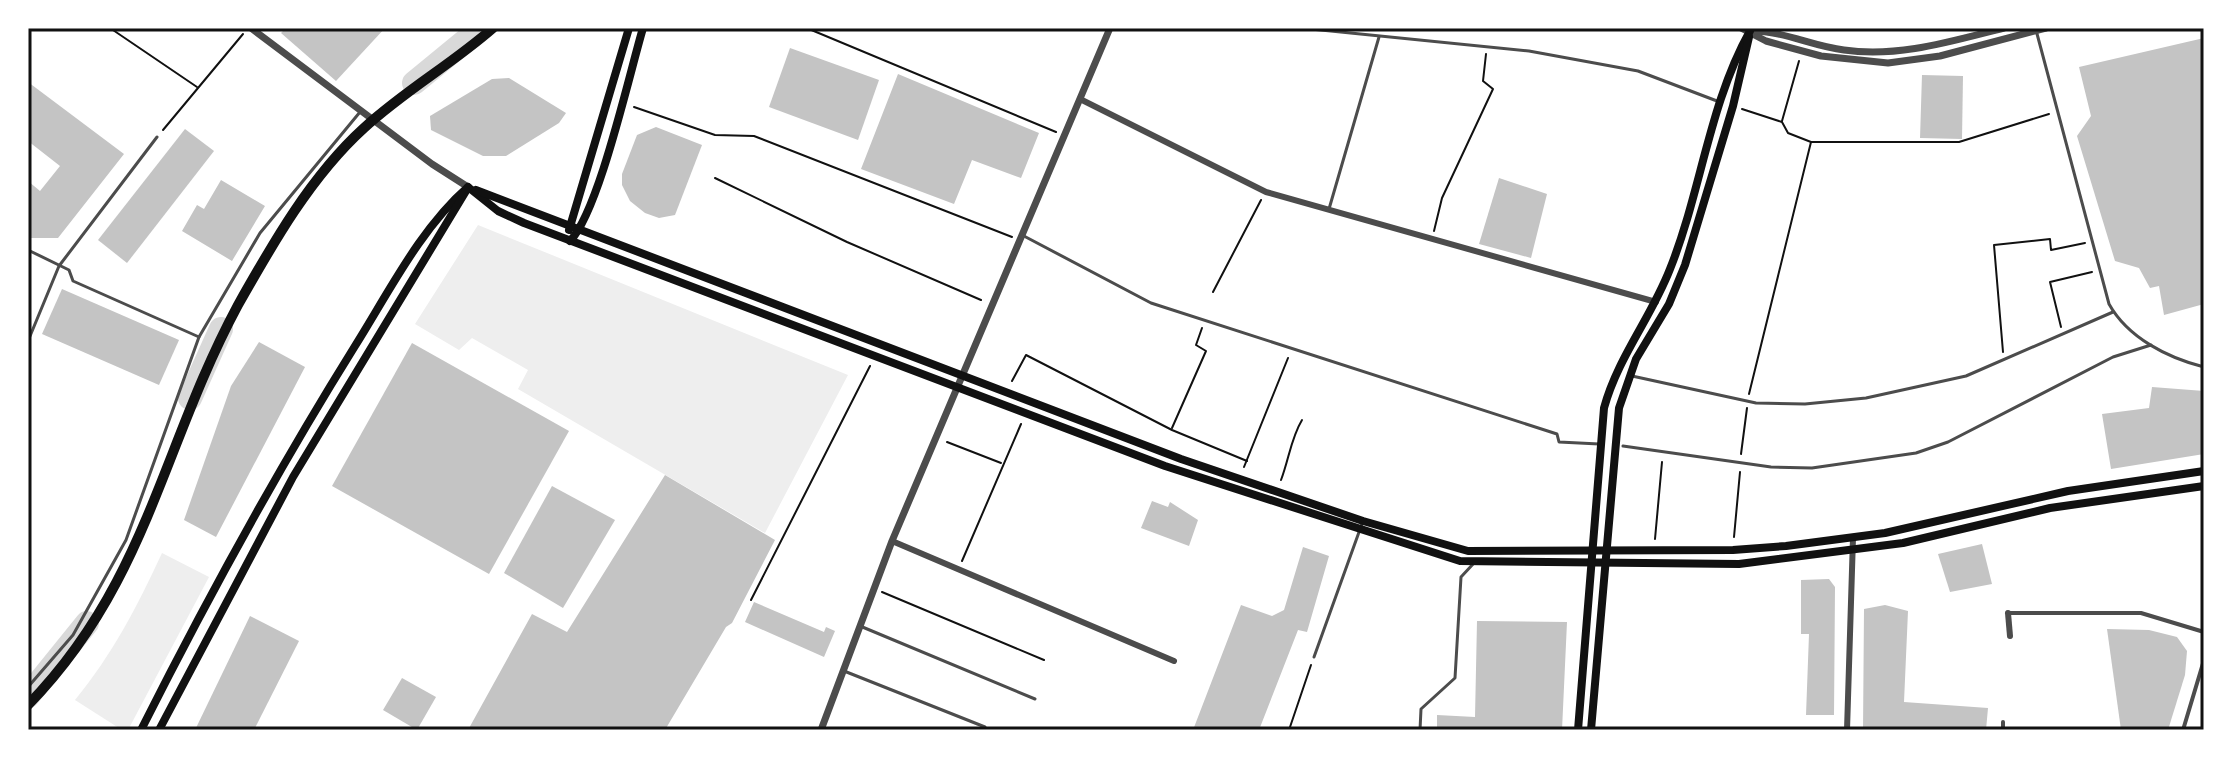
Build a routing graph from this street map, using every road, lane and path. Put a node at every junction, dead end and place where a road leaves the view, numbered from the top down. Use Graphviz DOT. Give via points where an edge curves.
graph roads {
  1 [pos="110,28"];
  2 [pos="249,28"];
  3 [pos="492,28"];
  4 [pos="629,28"];
  5 [pos="643,28"];
  6 [pos="794,28"];
  7 [pos="1110,28"];
  8 [pos="1301,28"];
  9 [pos="2004,28"];
  10 [pos="2046,28"];
  11 [pos="1747,29"];
  12 [pos="2036,30"];
  13 [pos="1379,37"];
  14 [pos="1487,48"];
  15 [pos="1802,51"];
  16 [pos="198,87"];
  17 [pos="1080,99"];
  18 [pos="1721,102"];
  19 [pos="621,103"];
  20 [pos="1733,106"];
  21 [pos="2058,111"];
  22 [pos="360,112"];
  23 [pos="1782,122"];
  24 [pos="1064,136"];
  25 [pos="157,137"];
  26 [pos="1811,142"];
  27 [pos="715,178"];
  28 [pos="468,187"];
  29 [pos="1266,192"];
  30 [pos="1329,209"];
  31 [pos="568,225"];
  32 [pos="581,230"];
  33 [pos="1433,236"];
  34 [pos="1021,237"];
  35 [pos="570,241"];
  36 [pos="2092,242"];
  37 [pos="28,250"];
  38 [pos="59,266"];
  39 [pos="2099,270"];
  40 [pos="1213,292"];
  41 [pos="1656,302"];
  42 [pos="994,305"];
  43 [pos="2113,312"];
  44 [pos="1205,322"];
  45 [pos="2062,332"];
  46 [pos="199,337"];
  47 [pos="28,341"];
  48 [pos="2151,345"];
  49 [pos="1290,351"];
  50 [pos="874,357"];
  51 [pos="2004,357"];
  52 [pos="2204,367"];
  53 [pos="1629,375"];
  54 [pos="964,376"];
  55 [pos="959,388"];
  56 [pos="1006,393"];
  57 [pos="1748,401"];
  58 [pos="1025,413"];
  59 [pos="1302,420"];
  60 [pos="1172,430"];
  61 [pos="937,438"];
  62 [pos="1599,444"];
  63 [pos="1623,446"];
  64 [pos="1663,452"];
  65 [pos="1247,461"];
  66 [pos="1002,464"];
  67 [pos="1740,465"];
  68 [pos="2204,471"];
  69 [pos="1239,479"];
  70 [pos="2204,486"];
  71 [pos="1277,492"];
  72 [pos="1363,521"];
  73 [pos="1360,531"];
  74 [pos="1853,538"];
  75 [pos="892,541"];
  76 [pos="1733,550"];
  77 [pos="1591,551"];
  78 [pos="1654,551"];
  79 [pos="1853,551"];
  80 [pos="1606,552"];
  81 [pos="1474,563"];
  82 [pos="1590,565"];
  83 [pos="1605,565"];
  84 [pos="958,570"];
  85 [pos="874,588"];
  86 [pos="751,600"];
  87 [pos="2008,613"];
  88 [pos="860,626"];
  89 [pos="2204,632"];
  90 [pos="2010,636"];
  91 [pos="1314,657"];
  92 [pos="1044,660"];
  93 [pos="2204,660"];
  94 [pos="1174,661"];
  95 [pos="844,671"];
  96 [pos="28,687"];
  97 [pos="1035,699"];
  98 [pos="28,703"];
  99 [pos="2003,722"];
  100 [pos="985,727"];
  101 [pos="141,730"];
  102 [pos="159,730"];
  103 [pos="821,730"];
  104 [pos="1289,730"];
  105 [pos="1420,730"];
  106 [pos="1578,730"];
  107 [pos="1591,730"];
  108 [pos="1847,730"];
  109 [pos="2003,730"];
  110 [pos="2183,730"];
  1 -- 16 [label="path"];
  2 -- 16 [label="path"];
  2 -- 22 [label="street"];
  3 -- 98 [label="highway" via="361,130 301,202 221,339 139,542 109,600 69,658"];
  4 -- 31 [label="main road"];
  5 -- 19 [label="main road"];
  6 -- 24 [label="path" via="809,29"];
  7 -- 17 [label="street"];
  8 -- 13 [label="lane"];
  9 -- 11 [label="street" via="1917,49 1876,52"];
  10 -- 12 [label="street"];
  11 -- 15 [label="street" via="1766,41"];
  11 -- 18 [label="main road"];
  11 -- 20 [label="main road"];
  12 -- 15 [label="street" via="1940,56 1888,63"];
  12 -- 21 [label="lane"];
  13 -- 14 [label="lane"];
  13 -- 30 [label="lane"];
  14 -- 18 [label="lane" via="1638,71"];
  14 -- 33 [label="path" via="1483,81 1493,89 1442,198"];
  15 -- 23 [label="path"];
  16 -- 25 [label="path"];
  17 -- 24 [label="street"];
  17 -- 29 [label="street"];
  18 -- 41 [label="main road" via="1679,247"];
  19 -- 32 [label="main road"];
  19 -- 34 [label="path" via="715,135 754,136"];
  20 -- 23 [label="path"];
  20 -- 53 [label="main road" via="1682,275"];
  21 -- 26 [label="path" via="1959,142"];
  21 -- 36 [label="lane"];
  22 -- 28 [label="street"];
  22 -- 46 [label="lane" via="260,233"];
  23 -- 26 [label="path" via="1788,133"];
  24 -- 34 [label="street"];
  25 -- 38 [label="lane"];
  26 -- 57 [label="path"];
  27 -- 42 [label="path"];
  28 -- 31 [label="main road"];
  28 -- 35 [label="main road" via="510,217"];
  28 -- 101 [label="main road" via="425,238 283,461"];
  28 -- 102 [label="main road" via="281,498"];
  29 -- 30 [label="street"];
  29 -- 40 [label="path"];
  30 -- 33 [label="street"];
  31 -- 32 [label="main road"];
  31 -- 35 [label="main road"];
  32 -- 35 [label="main road"];
  32 -- 54 [label="main road"];
  33 -- 41 [label="street"];
  34 -- 42 [label="street"];
  34 -- 44 [label="lane" via="1151,303"];
  35 -- 50 [label="main road"];
  36 -- 39 [label="lane"];
  36 -- 51 [label="path" via="2051,250 2050,239 1994,245"];
  37 -- 38 [label="lane"];
  38 -- 46 [label="lane" via="69,270 73,281"];
  38 -- 47 [label="lane"];
  39 -- 43 [label="lane"];
  39 -- 45 [label="path" via="2050,282"];
  41 -- 62 [label="main road" via="1617,369"];
  42 -- 54 [label="street"];
  43 -- 45 [label="lane"];
  43 -- 48 [label="lane"];
  44 -- 49 [label="lane"];
  44 -- 60 [label="path" via="1196,345 1206,351"];
  45 -- 51 [label="lane"];
  46 -- 96 [label="lane" via="126,540 73,635"];
  48 -- 52 [label="lane"];
  48 -- 67 [label="lane" via="2113,357 1948,442 1916,453 1812,468"];
  49 -- 62 [label="lane" via="1557,434 1559,442"];
  49 -- 65 [label="path"];
  50 -- 55 [label="main road"];
  50 -- 86 [label="path"];
  51 -- 57 [label="lane" via="1966,376 1908,391 1805,404"];
  53 -- 57 [label="lane"];
  53 -- 80 [label="main road" via="1615,431"];
  54 -- 55 [label="street"];
  54 -- 56 [label="main road"];
  55 -- 58 [label="main road"];
  55 -- 61 [label="street"];
  56 -- 60 [label="path" via="1026,355"];
  56 -- 69 [label="main road"];
  57 -- 67 [label="path"];
  58 -- 66 [label="path"];
  58 -- 73 [label="main road"];
  59 -- 71 [label="path"];
  60 -- 65 [label="path"];
  61 -- 66 [label="path"];
  61 -- 75 [label="street"];
  62 -- 77 [label="main road"];
  63 -- 64 [label="lane"];
  64 -- 67 [label="lane"];
  64 -- 78 [label="path"];
  65 -- 69 [label="path"];
  66 -- 84 [label="path"];
  67 -- 76 [label="path"];
  68 -- 74 [label="main road" via="2068,491"];
  69 -- 71 [label="main road"];
  70 -- 79 [label="main road" via="2072,504"];
  71 -- 72 [label="main road"];
  72 -- 73 [label="lane"];
  72 -- 77 [label="main road" via="1468,551"];
  73 -- 81 [label="main road"];
  73 -- 91 [label="lane"];
  74 -- 76 [label="main road"];
  74 -- 79 [label="street"];
  75 -- 84 [label="street"];
  75 -- 85 [label="street"];
  76 -- 78 [label="main road"];
  77 -- 80 [label="main road"];
  77 -- 82 [label="main road"];
  78 -- 80 [label="main road"];
  79 -- 83 [label="main road" via="1739,564"];
  79 -- 108 [label="street"];
  80 -- 83 [label="main road"];
  81 -- 82 [label="main road"];
  81 -- 105 [label="lane" via="1461,577 1455,678 1421,709"];
  82 -- 83 [label="main road"];
  82 -- 106 [label="main road"];
  83 -- 107 [label="main road"];
  84 -- 94 [label="street"];
  85 -- 88 [label="street"];
  85 -- 92 [label="path"];
  87 -- 89 [label="street" via="2141,613"];
  87 -- 90 [label="street"];
  88 -- 95 [label="street"];
  88 -- 97 [label="lane"];
  91 -- 104 [label="path"];
  93 -- 110 [label="street"];
  95 -- 100 [label="lane"];
  95 -- 103 [label="street"];
  99 -- 109 [label="street"];
}
